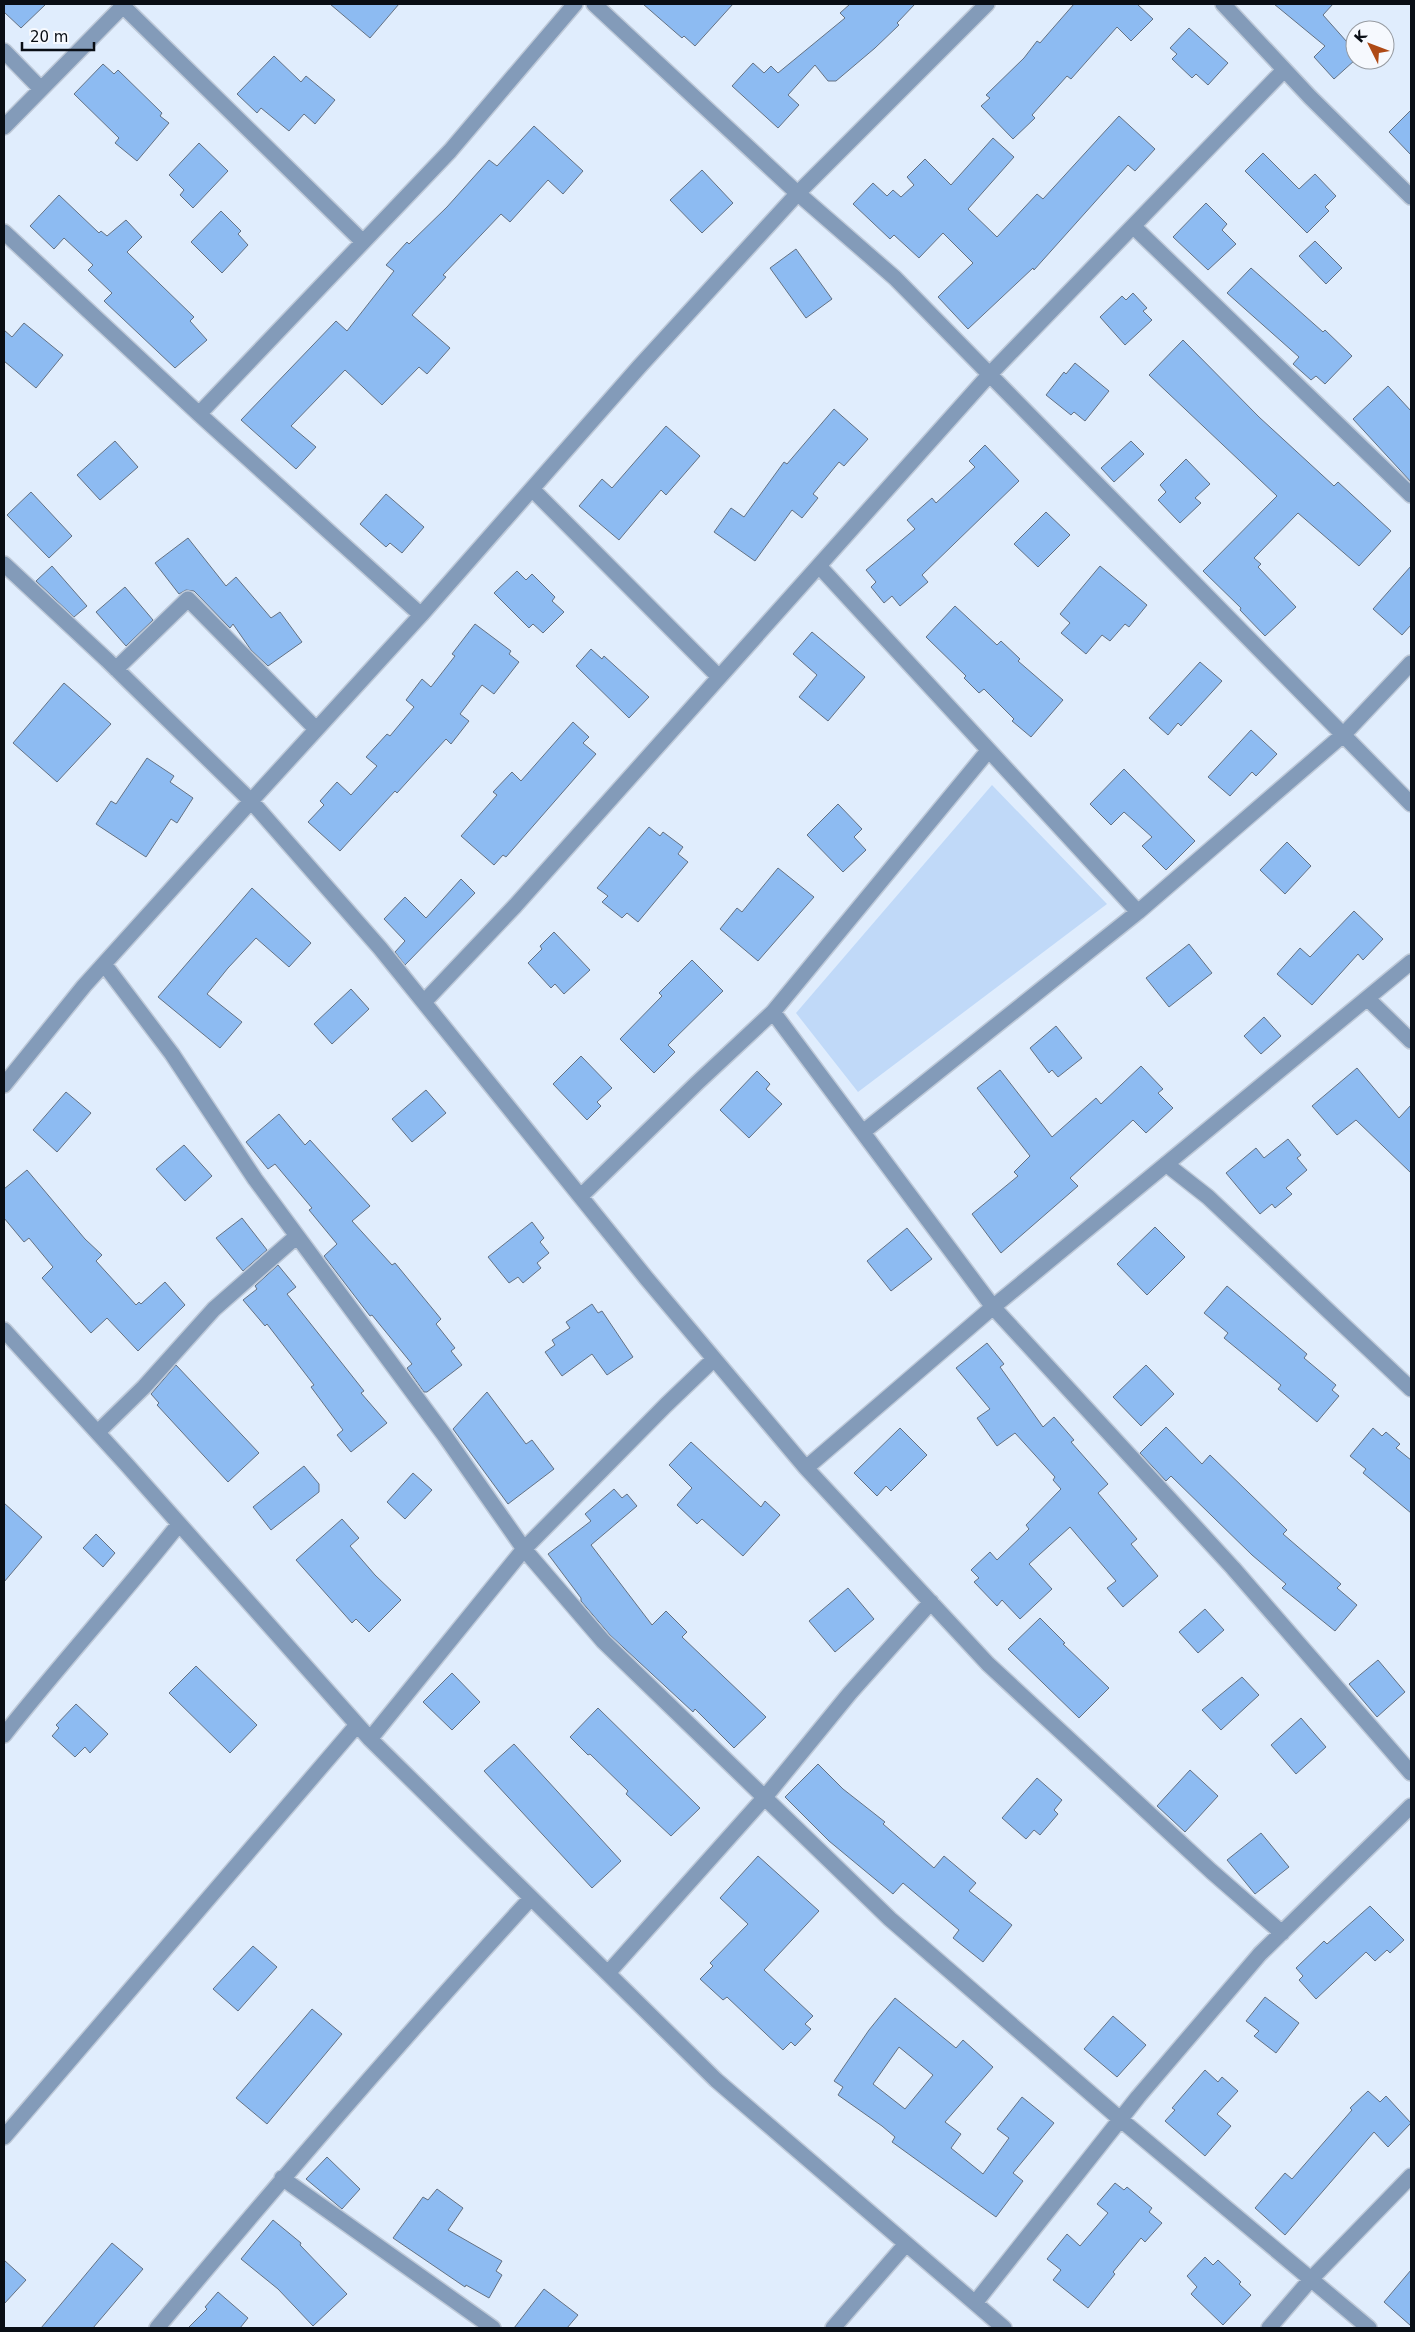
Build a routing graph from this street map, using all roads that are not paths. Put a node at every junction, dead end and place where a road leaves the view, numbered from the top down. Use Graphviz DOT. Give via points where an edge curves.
graph roads {
  1 [pos="575,4"];
  2 [pos="594,4"];
  3 [pos="986,4"];
  4 [pos="1223,4"];
  5 [pos="124,5"];
  6 [pos="4,51"];
  7 [pos="1284,70"];
  8 [pos="40,88"];
  9 [pos="4,127"];
  10 [pos="798,193"];
  11 [pos="1411,197"];
  12 [pos="1134,227"];
  13 [pos="4,232"];
  14 [pos="362,240"];
  15 [pos="990,374"];
  16 [pos="199,414"];
  17 [pos="532,489"];
  18 [pos="1411,495"];
  19 [pos="4,564"];
  20 [pos="819,566"];
  21 [pos="421,615"];
  22 [pos="1411,664"];
  23 [pos="116,669"];
  24 [pos="719,677"];
  25 [pos="316,729"];
  26 [pos="1344,734"];
  27 [pos="988,751"];
  28 [pos="251,801"];
  29 [pos="1411,804"];
  30 [pos="1138,912"];
  31 [pos="1411,962"];
  32 [pos="104,964"];
  33 [pos="1368,999"];
  34 [pos="424,1002"];
  35 [pos="774,1012"];
  36 [pos="1411,1042"];
  37 [pos="4,1085"];
  38 [pos="863,1132"];
  39 [pos="1166,1164"];
  40 [pos="580,1196"];
  41 [pos="297,1236"];
  42 [pos="993,1307"];
  43 [pos="4,1330"];
  44 [pos="714,1359"];
  45 [pos="1411,1389"];
  46 [pos="98,1432"];
  47 [pos="806,1468"];
  48 [pos="179,1524"];
  49 [pos="524,1549"];
  50 [pos="931,1602"];
  51 [pos="357,1725"];
  52 [pos="4,1735"];
  53 [pos="370,1739"];
  54 [pos="1411,1773"];
  55 [pos="764,1797"];
  56 [pos="1411,1806"];
  57 [pos="530,1898"];
  58 [pos="1282,1933"];
  59 [pos="608,1973"];
  60 [pos="1120,2119"];
  61 [pos="4,2137"];
  62 [pos="1411,2176"];
  63 [pos="282,2178"];
  64 [pos="906,2244"];
  65 [pos="1311,2279"];
  66 [pos="975,2303"];
  67 [pos="157,2328"];
  68 [pos="493,2328"];
  69 [pos="833,2328"];
  70 [pos="1004,2328"];
  71 [pos="1269,2328"];
  72 [pos="1370,2328"];
  1 -- 14 [label="street" via="450,150"];
  2 -- 10 [label="street"];
  3 -- 10 [label="street"];
  4 -- 7 [label="street"];
  5 -- 8 [label="street"];
  5 -- 14 [label="street"];
  6 -- 8 [label="street"];
  7 -- 11 [label="street"];
  7 -- 12 [label="street"];
  8 -- 9 [label="street"];
  10 -- 15 [label="street" via="895,278"];
  10 -- 17 [label="street"];
  12 -- 15 [label="street"];
  12 -- 18 [label="street"];
  13 -- 16 [label="street"];
  14 -- 16 [label="street"];
  15 -- 20 [label="street"];
  15 -- 26 [label="street"];
  16 -- 21 [label="street"];
  17 -- 21 [label="street"];
  17 -- 24 [label="street"];
  19 -- 23 [label="street"];
  20 -- 24 [label="street"];
  20 -- 27 [label="street"];
  21 -- 25 [label="street"];
  22 -- 26 [label="street"];
  23 -- 25 [label="street" via="188,599"];
  23 -- 28 [label="street"];
  24 -- 34 [label="street" via="515,906"];
  25 -- 28 [label="street"];
  26 -- 29 [label="street"];
  26 -- 30 [label="street"];
  27 -- 30 [label="street"];
  27 -- 35 [label="street"];
  28 -- 32 [label="street"];
  28 -- 34 [label="street"];
  30 -- 38 [label="street"];
  31 -- 33 [label="street"];
  32 -- 37 [label="street"];
  32 -- 41 [label="street" via="172,1054"];
  33 -- 36 [label="street"];
  33 -- 39 [label="street"];
  34 -- 40 [label="street"];
  35 -- 38 [label="street"];
  35 -- 40 [label="street"];
  38 -- 42 [label="street"];
  39 -- 42 [label="street"];
  39 -- 45 [label="street" via="1208,1197"];
  40 -- 44 [label="street"];
  41 -- 46 [label="street" via="214,1309 144,1387"];
  41 -- 49 [label="street"];
  42 -- 47 [label="street"];
  42 -- 54 [label="street" via="1233,1568"];
  43 -- 46 [label="street"];
  44 -- 47 [label="street"];
  44 -- 49 [label="street"];
  46 -- 48 [label="street"];
  47 -- 50 [label="street"];
  48 -- 51 [label="street"];
  48 -- 52 [label="street"];
  49 -- 53 [label="street"];
  49 -- 55 [label="street" via="604,1641"];
  50 -- 55 [label="street"];
  50 -- 58 [label="street" via="988,1664"];
  51 -- 53 [label="street"];
  51 -- 61 [label="street"];
  53 -- 57 [label="street"];
  55 -- 59 [label="street"];
  55 -- 60 [label="street" via="890,1919"];
  56 -- 58 [label="street"];
  57 -- 59 [label="street"];
  57 -- 63 [label="street"];
  58 -- 60 [label="street" via="1260,1954"];
  59 -- 64 [label="street" via="716,2080"];
  60 -- 65 [label="street"];
  60 -- 66 [label="street"];
  62 -- 65 [label="street"];
  63 -- 67 [label="street"];
  63 -- 68 [label="street"];
  64 -- 66 [label="street"];
  64 -- 69 [label="street"];
  65 -- 71 [label="street"];
  65 -- 72 [label="street"];
  66 -- 70 [label="street"];
}
